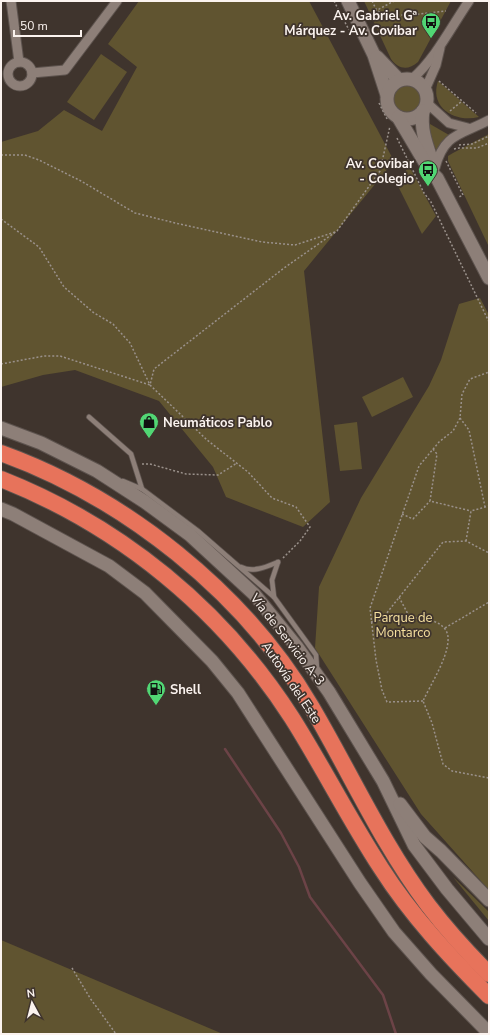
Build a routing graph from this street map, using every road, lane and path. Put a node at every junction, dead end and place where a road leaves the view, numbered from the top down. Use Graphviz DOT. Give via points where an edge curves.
graph roads {
  1 [pos="10,1"];
  2 [pos="117,1"];
  3 [pos="348,1"];
  4 [pos="372,1"];
  5 [pos="394,1"];
  6 [pos="469,1"];
  7 [pos="377,10"];
  8 [pos="446,11"];
  9 [pos="368,15"];
  10 [pos="440,46"];
  11 [pos="374,55"];
  12 [pos="19,62"];
  13 [pos="32,73"];
  14 [pos="437,79"];
  15 [pos="406,80"];
  16 [pos="387,95"];
  17 [pos="425,101"];
  18 [pos="462,101"];
  19 [pos="447,113"];
  20 [pos="476,113"];
  21 [pos="395,120"];
  22 [pos="489,120"];
  23 [pos="468,128"];
  24 [pos="489,136"];
  25 [pos="397,138"];
  26 [pos="489,143"];
  27 [pos="1,155"];
  28 [pos="444,157"];
  29 [pos="436,172"];
  30 [pos="460,197"];
  31 [pos="1,219"];
  32 [pos="337,231"];
  33 [pos="489,278"];
  34 [pos="489,322"];
  35 [pos="1,364"];
  36 [pos="489,372"];
  37 [pos="150,385"];
  38 [pos="89,417"];
  39 [pos="460,418"];
  40 [pos="1,428"];
  41 [pos="432,449"];
  42 [pos="1,453"];
  43 [pos="237,463"];
  44 [pos="134,464"];
  45 [pos="97,471"];
  46 [pos="1,479"];
  47 [pos="142,489"];
  48 [pos="430,501"];
  49 [pos="489,506"];
  50 [pos="485,507"];
  51 [pos="1,510"];
  52 [pos="471,511"];
  53 [pos="402,514"];
  54 [pos="466,540"];
  55 [pos="489,553"];
  56 [pos="278,562"];
  57 [pos="234,563"];
  58 [pos="274,597"];
  59 [pos="399,598"];
  60 [pos="489,602"];
  61 [pos="410,618"];
  62 [pos="382,619"];
  63 [pos="371,622"];
  64 [pos="445,628"];
  65 [pos="317,676"];
  66 [pos="423,701"];
  67 [pos="489,778"];
  68 [pos="383,782"];
  69 [pos="489,900"];
  70 [pos="489,939"];
  71 [pos="72,968"];
  72 [pos="489,974"];
  73 [pos="489,996"];
  74 [pos="466,1009"];
  75 [pos="489,1025"];
  76 [pos="489,1032"];
  77 [pos="116,1034"];
  1 -- 12 [label="street"];
  2 -- 13 [label="street" via="65,70"];
  3 -- 11 [label="main road"];
  4 -- 7 [label="path"];
  5 -- 7 [label="path"];
  6 -- 10 [label="street"];
  7 -- 8 [label="path" via="387,14 406,15"];
  7 -- 9 [label="path"];
  10 -- 15 [label="street"];
  10 -- 17 [label="street"];
  11 -- 15 [label="main road"];
  11 -- 16 [label="main road"];
  12 -- 13 [label="street" via="30,67"];
  12 -- 13 [label="street" via="9,69 10,81 15,85 27,84"];
  14 -- 18 [label="path"];
  15 -- 16 [label="main road" via="394,84"];
  15 -- 17 [label="main road" via="422,85"];
  16 -- 21 [label="main road" via="389,108"];
  17 -- 21 [label="main road" via="412,118"];
  17 -- 23 [label="street" via="449,123"];
  17 -- 29 [label="main road" via="421,121 424,139"];
  18 -- 19 [label="path"];
  18 -- 20 [label="path"];
  21 -- 29 [label="main road" via="430,171"];
  21 -- 32 [label="path" via="380,171"];
  22 -- 23 [label="street"];
  23 -- 29 [label="street" via="446,142 438,155"];
  24 -- 26 [label="path" via="472,144 450,149 477,148"];
  25 -- 34 [label="path"];
  27 -- 32 [label="path" via="25,156 39,160 135,213 175,223 262,242 295,245"];
  28 -- 30 [label="path" via="463,195"];
  29 -- 33 [label="main road"];
  31 -- 37 [label="path" via="39,247 64,287 94,314 113,324 130,343"];
  32 -- 37 [label="path" via="284,268 154,369"];
  35 -- 37 [label="path" via="44,356 60,356"];
  36 -- 39 [label="path" via="470,380 462,394"];
  37 -- 43 [label="path" via="207,440"];
  38 -- 44 [label="lane" via="130,454"];
  39 -- 41 [label="path" via="453,431"];
  39 -- 50 [label="path" via="469,430"];
  40 -- 45 [label="main road, Vía de Servicio A-3" via="41,443"];
  41 -- 48 [label="path" via="437,454"];
  41 -- 53 [label="path" via="419,466"];
  42 -- 72 [label="highway, Autovía del Este" via="39,468 84,491 134,521 177,553 242,614 281,660 310,704 396,857 428,904 463,948"];
  43 -- 44 [label="path" via="218,475 186,474 150,464"];
  43 -- 56 [label="path" via="272,498 296,507 310,527 300,542"];
  44 -- 47 [label="lane"];
  45 -- 47 [label="lane"];
  45 -- 65 [label="main road, Vía de Servicio A-3" via="190,535 249,588"];
  46 -- 73 [label="highway, Autovía del Este" via="70,510 122,542 164,573 228,635 291,717 381,868 415,915 451,958"];
  47 -- 57 [label="lane" via="198,530"];
  48 -- 52 [label="path"];
  48 -- 53 [label="path" via="413,519"];
  49 -- 50 [label="path"];
  50 -- 52 [label="path"];
  51 -- 74 [label="main road" via="109,566 145,593 212,660 238,693 394,932"];
  52 -- 54 [label="path"];
  53 -- 63 [label="path" via="370,608"];
  54 -- 55 [label="path"];
  54 -- 59 [label="path" via="443,542"];
  56 -- 57 [label="lane" via="261,569 246,569"];
  56 -- 58 [label="lane" via="272,580"];
  57 -- 58 [label="lane"];
  58 -- 65 [label="lane" via="316,655"];
  59 -- 61 [label="path"];
  59 -- 62 [label="path"];
  60 -- 64 [label="path"];
  61 -- 62 [label="path"];
  61 -- 64 [label="path" via="424,618"];
  62 -- 63 [label="path"];
  63 -- 66 [label="path" via="382,690 388,702"];
  64 -- 66 [label="path" via="449,639 447,649"];
  65 -- 68 [label="main road, Vía de Servicio A-3"];
  66 -- 67 [label="path" via="432,723 442,764 452,771"];
  68 -- 69 [label="main road" via="425,837"];
  68 -- 70 [label="main road, Vía de Servicio A-3" via="414,845 447,890"];
  71 -- 77 [label="path"];
  74 -- 75 [label="main road"];
  74 -- 76 [label="main road"];
}
